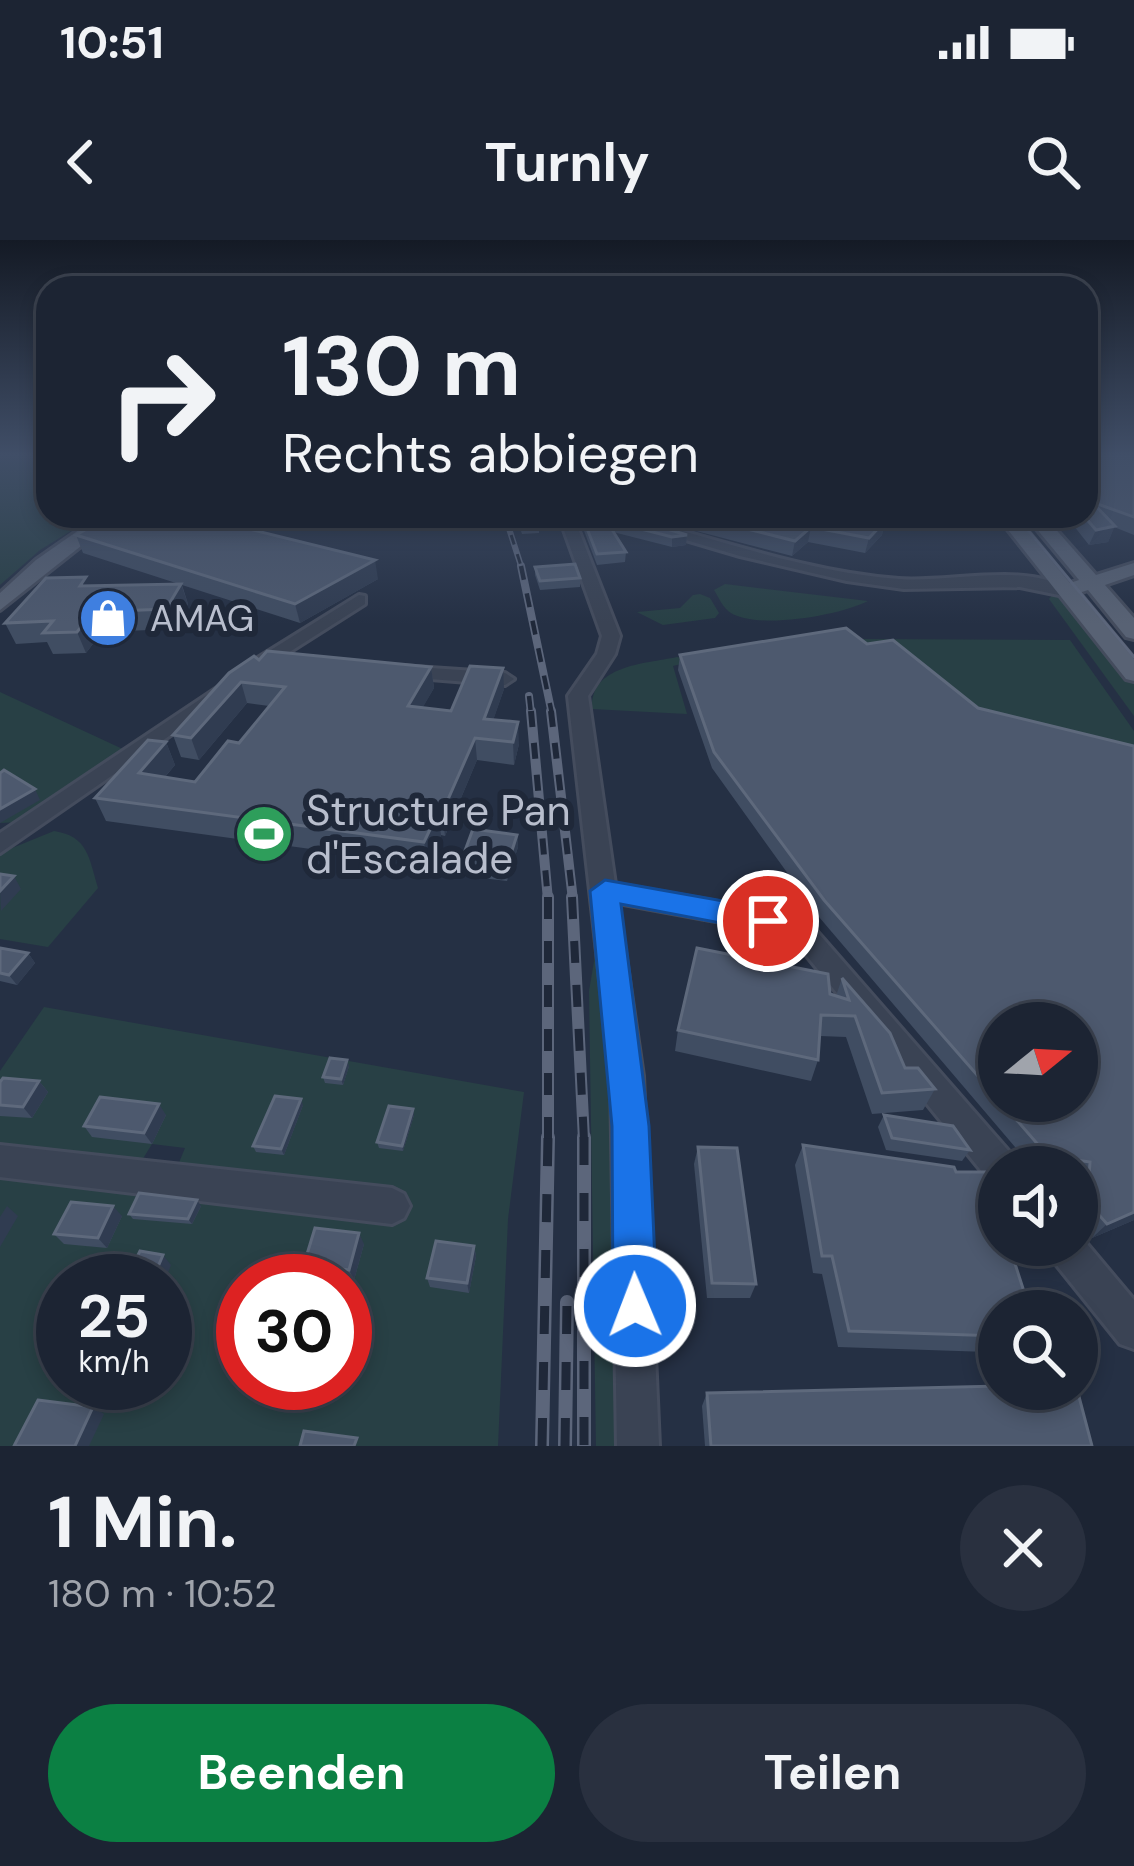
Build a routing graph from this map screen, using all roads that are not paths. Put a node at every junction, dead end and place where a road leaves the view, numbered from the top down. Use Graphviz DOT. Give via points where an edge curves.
graph roads {
  1 [pos="93,528"];
  2 [pos="570,528"];
  3 [pos="661,528"];
  4 [pos="1013,528"];
  5 [pos="1045,528"];
  6 [pos="1070,557"];
  7 [pos="1134,571"];
  8 [pos="1039,574"];
  9 [pos="1091,582"];
  10 [pos="1064,591"];
  11 [pos="359,600"];
  12 [pos="0,604"];
  13 [pos="1114,610"];
  14 [pos="1134,632"];
  15 [pos="293,662"];
  16 [pos="380,670"];
  17 [pos="248,671"];
  18 [pos="1134,674"];
  19 [pos="505,679"];
  20 [pos="0,845"];
  21 [pos="605,891"];
  22 [pos="982,1146"];
  23 [pos="0,1161"];
  24 [pos="392,1206"];
  25 [pos="1081,1266"];
  26 [pos="1134,1330"];
  27 [pos="638,1446"];
  1 -- 12 [label="main road"];
  2 -- 21 [label="street" via="610,636 607,656 578,696"];
  3 -- 8 [label="street" via="885,583 951,586"];
  4 -- 8 [label="main road"];
  5 -- 6 [label="main road"];
  6 -- 7 [label="main road"];
  6 -- 9 [label="main road"];
  7 -- 9 [label="main road"];
  7 -- 13 [label="main road" via="1114,589"];
  8 -- 10 [label="main road"];
  9 -- 10 [label="main road"];
  9 -- 13 [label="main road"];
  10 -- 18 [label="main road"];
  11 -- 17 [label="street"];
  13 -- 14 [label="main road"];
  15 -- 17 [label="street"];
  16 -- 19 [label="street"];
  17 -- 20 [label="street"];
  21 -- 22 [label="street" via="803,933"];
  21 -- 27 [label="street" via="631,1126"];
  23 -- 24 [label="street"];
  25 -- 26 [label="street"];
}
